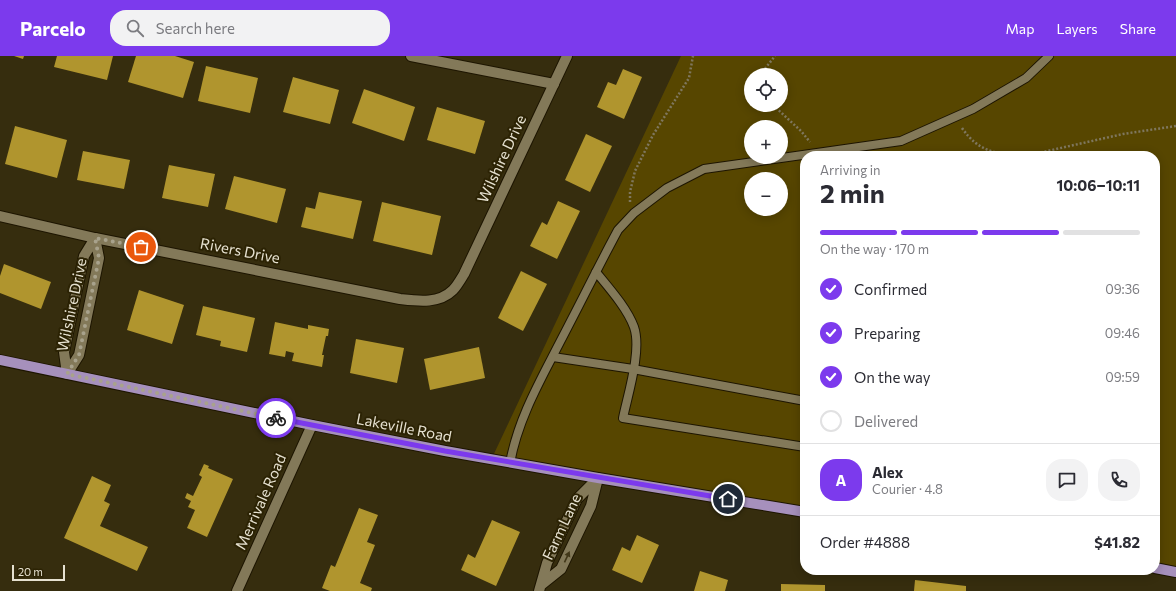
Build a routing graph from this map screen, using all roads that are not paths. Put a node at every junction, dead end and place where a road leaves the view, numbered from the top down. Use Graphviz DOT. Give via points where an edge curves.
graph roads {
  1 [pos="411,56"];
  2 [pos="567,56"];
  3 [pos="1049,56"];
  4 [pos="554,84"];
  5 [pos="830,151"];
  6 [pos="800,155"];
  7 [pos="0,216"];
  8 [pos="95,238"];
  9 [pos="596,272"];
  10 [pos="464,274"];
  11 [pos="553,357"];
  12 [pos="0,360"];
  13 [pos="633,369"];
  14 [pos="67,374"];
  15 [pos="800,400"];
  16 [pos="312,425"];
  17 [pos="800,446"];
  18 [pos="510,462"];
  19 [pos="598,478"];
  20 [pos="800,511"];
  21 [pos="1160,569"];
  22 [pos="1176,572"];
  23 [pos="540,588"];
  24 [pos="237,591"];
  1 -- 4 [label="street"];
  2 -- 4 [label="street, Wilshire Drive"];
  3 -- 5 [label="lane" via="1026,78 974,109 902,141"];
  4 -- 10 [label="street, Wilshire Drive"];
  6 -- 9 [label="lane" via="704,169 667,188 618,230"];
  7 -- 8 [label="street, Rivers Drive"];
  8 -- 10 [label="street, Rivers Drive" via="420,301 438,300 453,290"];
  8 -- 14 [label="street, Wilshire Drive" via="84,256 64,352"];
  8 -- 14 [label="street, Wilshire Drive" via="99,258 79,355"];
  9 -- 11 [label="lane"];
  9 -- 13 [label="lane" via="618,298 634,328 637,353"];
  11 -- 13 [label="lane"];
  11 -- 18 [label="lane" via="519,426"];
  12 -- 14 [label="main road, Lakeville Road"];
  13 -- 15 [label="lane"];
  13 -- 17 [label="lane" via="623,418"];
  14 -- 16 [label="main road, Lakeville Road"];
  16 -- 18 [label="main road, Lakeville Road"];
  16 -- 24 [label="street, Merrivale Road"];
  18 -- 19 [label="main road, Lakeville Road"];
  19 -- 20 [label="main road, Lakeville Road"];
  19 -- 23 [label="street, Farm Lane" via="577,499 547,563"];
  23 -- 19 [label="street, Farm Lane, one-way" via="561,569 591,506"];
  21 -- 22 [label="main road"];
}
